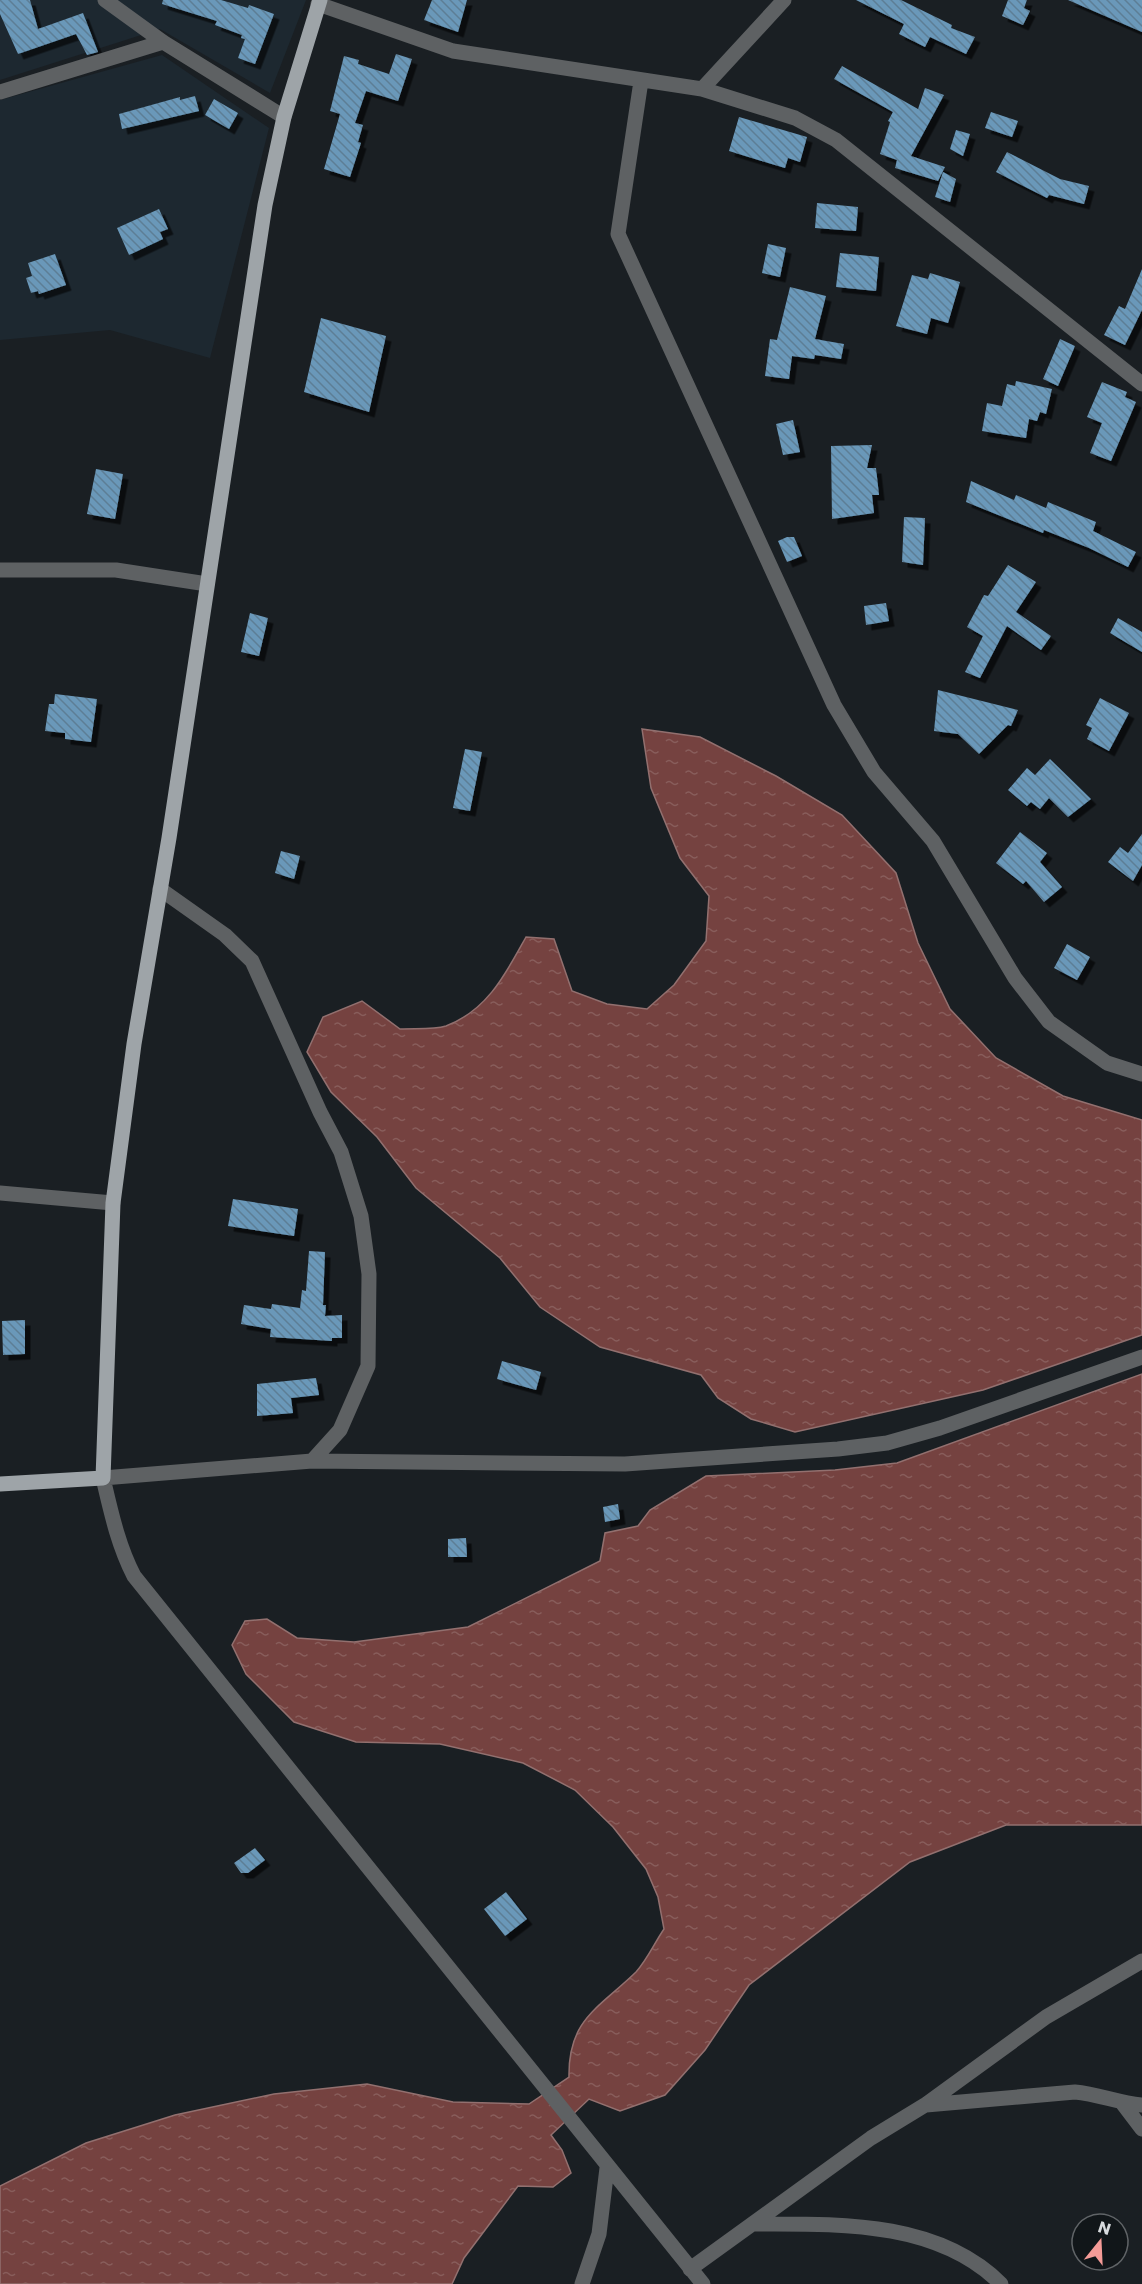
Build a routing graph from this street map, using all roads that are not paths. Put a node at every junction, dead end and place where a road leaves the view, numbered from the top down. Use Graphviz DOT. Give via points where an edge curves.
graph roads {
  1 [pos="105,0"];
  2 [pos="784,0"];
  3 [pos="319,2"];
  4 [pos="163,42"];
  5 [pos="642,81"];
  6 [pos="702,89"];
  7 [pos="0,93"];
  8 [pos="284,117"];
  9 [pos="1142,384"];
  10 [pos="0,570"];
  11 [pos="207,584"];
  12 [pos="160,889"];
  13 [pos="1142,1074"];
  14 [pos="0,1193"];
  15 [pos="113,1203"];
  16 [pos="1142,1357"];
  17 [pos="312,1461"];
  18 [pos="103,1478"];
  19 [pos="0,1484"];
  20 [pos="1142,1961"];
  21 [pos="1123,2104"];
  22 [pos="925,2105"];
  23 [pos="1142,2105"];
  24 [pos="1142,2129"];
  25 [pos="607,2168"];
  26 [pos="752,2224"];
  27 [pos="690,2269"];
  28 [pos="582,2284"];
  29 [pos="703,2284"];
  30 [pos="1001,2284"];
  1 -- 4 [label="street"];
  2 -- 6 [label="street"];
  3 -- 5 [label="street" via="453,51"];
  3 -- 8 [label="main road"];
  4 -- 7 [label="street"];
  4 -- 8 [label="street"];
  5 -- 6 [label="street"];
  5 -- 13 [label="street" via="618,234 834,705 874,772 933,842 1015,978 1049,1022 1107,1063"];
  6 -- 9 [label="street" via="795,118 836,140"];
  8 -- 11 [label="main road" via="266,205"];
  10 -- 11 [label="street" via="117,570"];
  11 -- 12 [label="main road"];
  12 -- 15 [label="main road"];
  12 -- 17 [label="street" via="225,935 252,961 341,1152 361,1216 369,1274 368,1366 340,1430"];
  14 -- 15 [label="street"];
  15 -- 18 [label="main road"];
  16 -- 17 [label="street" via="887,1443 625,1464"];
  17 -- 18 [label="street"];
  18 -- 19 [label="main road"];
  18 -- 25 [label="street" via="117,1538 134,1576"];
  20 -- 22 [label="street" via="1046,2018"];
  21 -- 22 [label="street" via="1099,2094 1075,2092"];
  21 -- 23 [label="street"];
  21 -- 24 [label="street"];
  22 -- 26 [label="street" via="871,2138"];
  25 -- 27 [label="street"];
  25 -- 28 [label="street" via="599,2234"];
  26 -- 27 [label="street"];
  26 -- 30 [label="street" via="848,2224 920,2238 978,2262"];
  27 -- 29 [label="street"];
}
